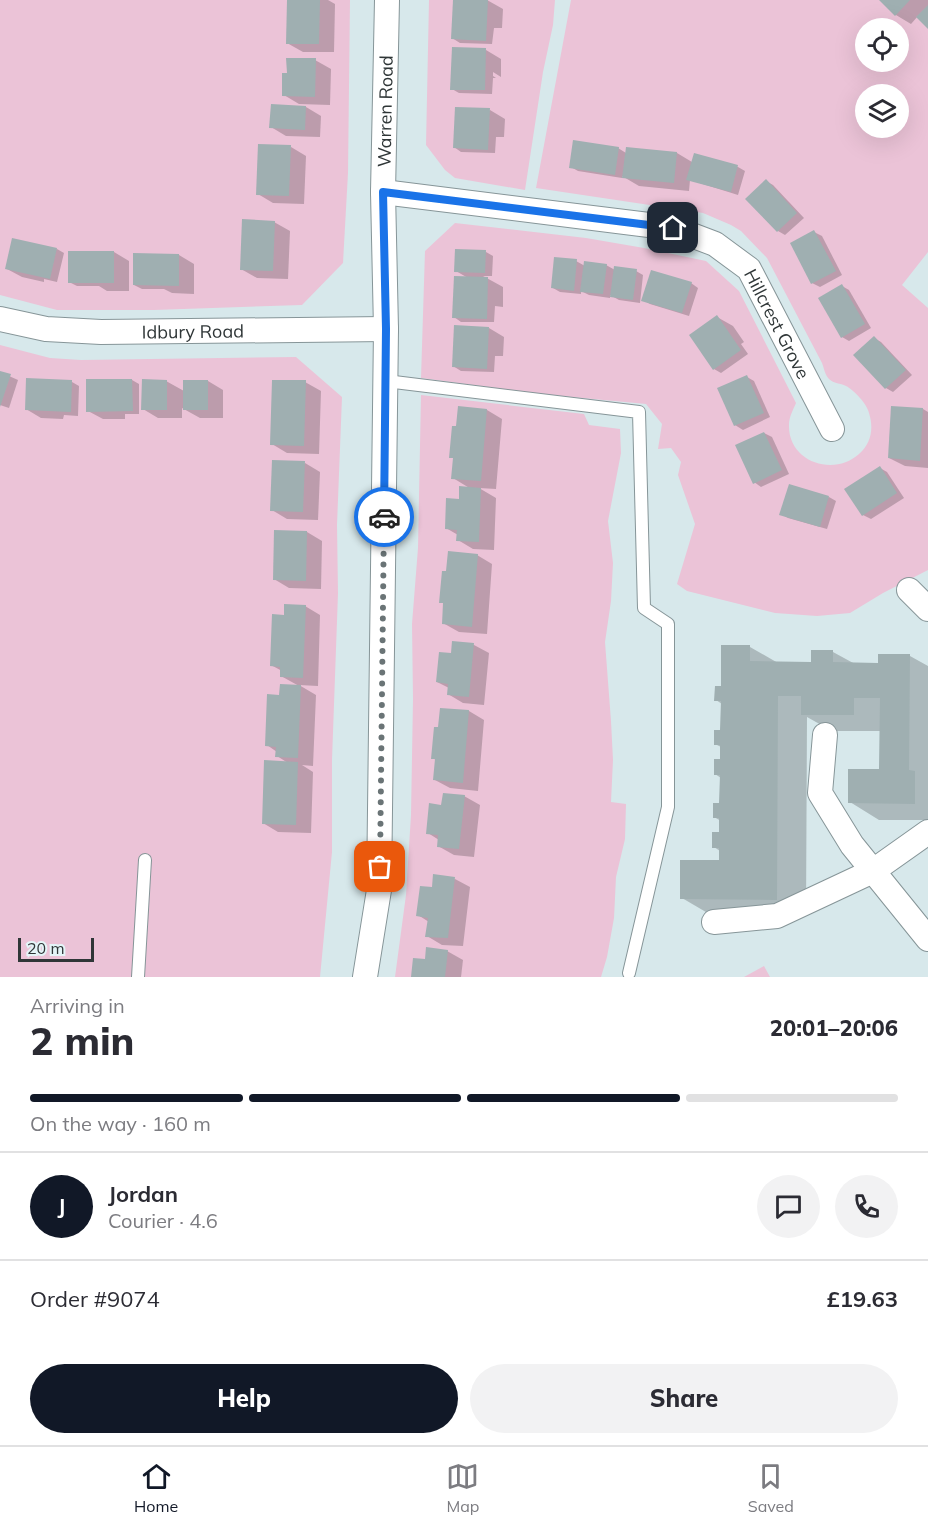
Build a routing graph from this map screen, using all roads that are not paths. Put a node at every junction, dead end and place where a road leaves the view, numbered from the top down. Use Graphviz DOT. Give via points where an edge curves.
graph roads {
  1 [pos="387,0"];
  2 [pos="383,192"];
  3 [pos="0,319"];
  4 [pos="386,329"];
  5 [pos="386,381"];
  6 [pos="832,429"];
  7 [pos="909,590"];
  8 [pos="928,609"];
  9 [pos="825,735"];
  10 [pos="928,832"];
  11 [pos="145,860"];
  12 [pos="873,871"];
  13 [pos="714,922"];
  14 [pos="928,939"];
  15 [pos="629,973"];
  16 [pos="138,977"];
  17 [pos="365,977"];
  1 -- 2 [label="street, Warren Road"];
  2 -- 4 [label="street, Warren Road"];
  2 -- 6 [label="street, Hillcrest Grove" via="673,228 715,244 749,269"];
  3 -- 4 [label="street, Idbury Road" via="46,329 101,332"];
  4 -- 5 [label="street, Warren Road"];
  5 -- 15 [label="lane" via="639,412 644,608 668,624 668,807"];
  5 -- 17 [label="street, Warren Road" via="379,890"];
  7 -- 8 [label="street"];
  9 -- 12 [label="street" via="820,793"];
  10 -- 12 [label="street"];
  11 -- 16 [label="lane"];
  12 -- 13 [label="street" via="777,916"];
  12 -- 14 [label="street"];
}
